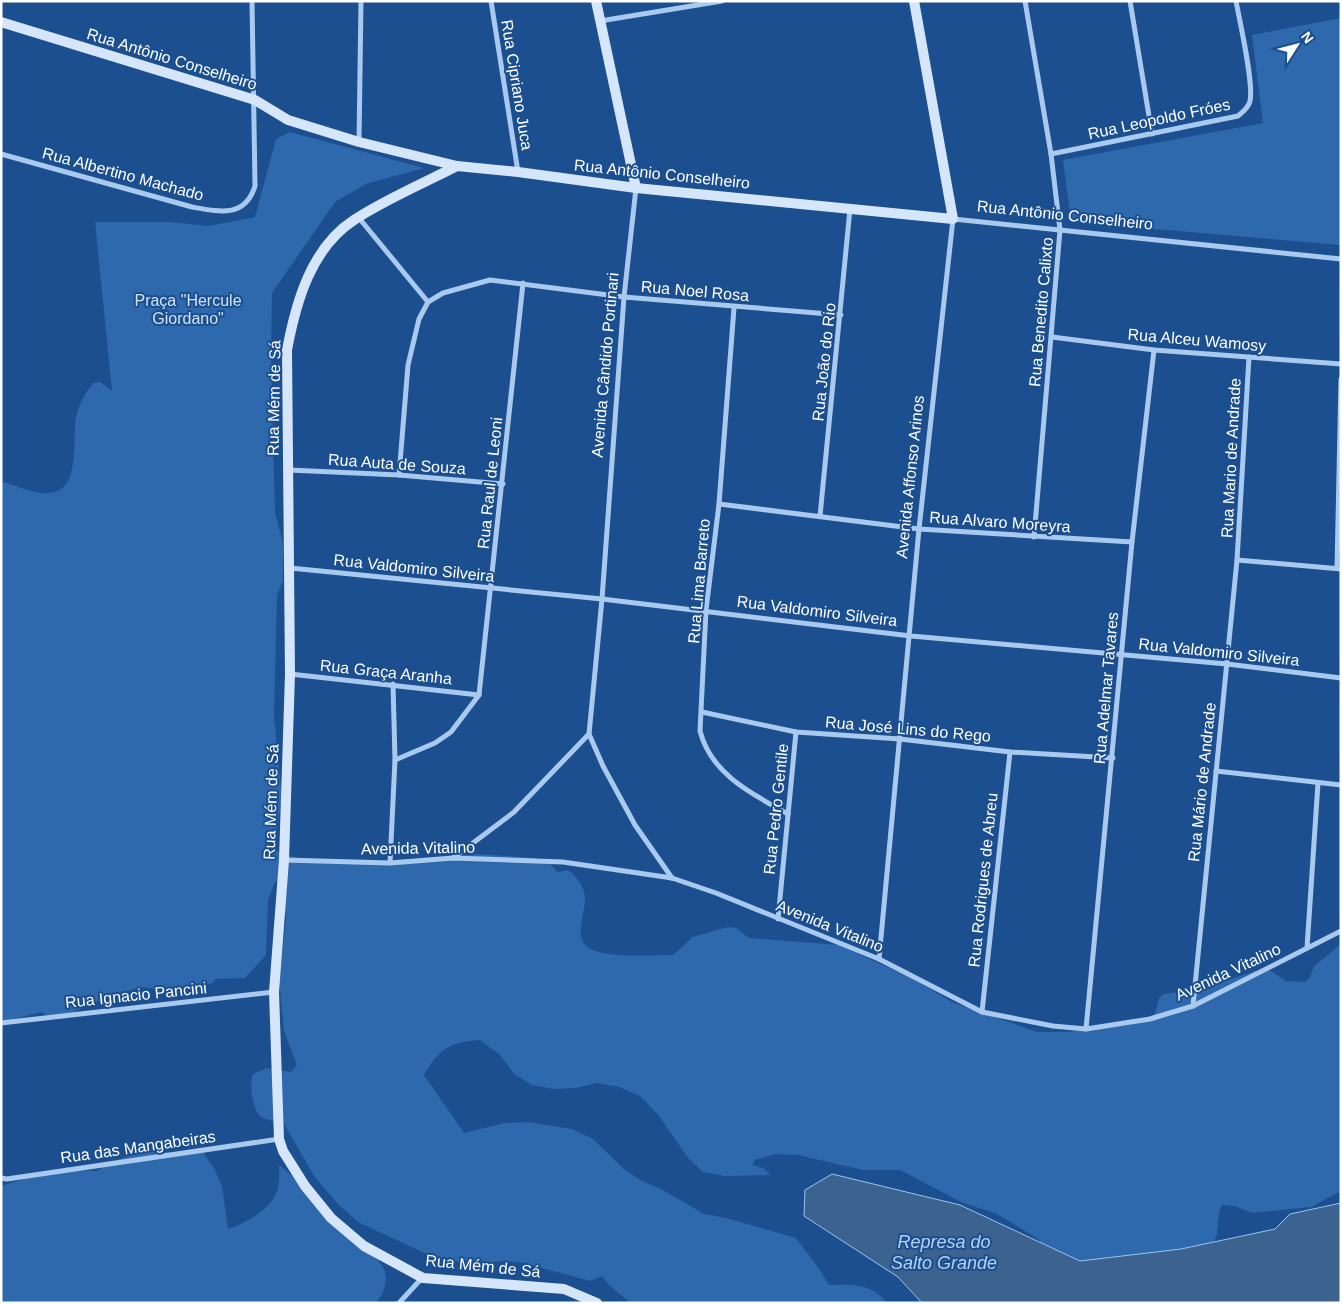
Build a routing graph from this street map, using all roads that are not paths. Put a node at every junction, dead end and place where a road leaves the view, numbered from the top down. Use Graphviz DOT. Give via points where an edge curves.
graph roads {
  1 [pos="252,1"];
  2 [pos="361,1"];
  3 [pos="491,1"];
  4 [pos="596,1"];
  5 [pos="722,1"];
  6 [pos="914,1"];
  7 [pos="1025,1"];
  8 [pos="1130,1"];
  9 [pos="1236,1"];
  10 [pos="1,22"];
  11 [pos="600,22"];
  12 [pos="255,100"];
  13 [pos="1152,134"];
  14 [pos="359,142"];
  15 [pos="1,154"];
  16 [pos="1051,154"];
  17 [pos="457,166"];
  18 [pos="518,172"];
  19 [pos="636,188"];
  20 [pos="850,209"];
  21 [pos="359,218"];
  22 [pos="953,219"];
  23 [pos="1060,230"];
  24 [pos="1341,259"];
  25 [pos="523,283"];
  26 [pos="624,297"];
  27 [pos="428,302"];
  28 [pos="734,308"];
  29 [pos="841,315"];
  30 [pos="1052,337"];
  31 [pos="1154,350"];
  32 [pos="1249,357"];
  33 [pos="1341,364"];
  34 [pos="1341,379"];
  35 [pos="288,470"];
  36 [pos="399,475"];
  37 [pos="503,484"];
  38 [pos="719,504"];
  39 [pos="820,516"];
  40 [pos="919,529"];
  41 [pos="1034,537"];
  42 [pos="1132,542"];
  43 [pos="1237,560"];
  44 [pos="290,568"];
  45 [pos="1339,569"];
  46 [pos="492,588"];
  47 [pos="602,599"];
  48 [pos="706,610"];
  49 [pos="911,636"];
  50 [pos="1123,654"];
  51 [pos="1227,664"];
  52 [pos="290,674"];
  53 [pos="1341,678"];
  54 [pos="393,684"];
  55 [pos="480,695"];
  56 [pos="702,712"];
  57 [pos="796,732"];
  58 [pos="589,734"];
  59 [pos="900,739"];
  60 [pos="1010,752"];
  61 [pos="1113,758"];
  62 [pos="395,760"];
  63 [pos="1216,771"];
  64 [pos="1318,783"];
  65 [pos="1341,785"];
  66 [pos="788,814"];
  67 [pos="453,858"];
  68 [pos="284,860"];
  69 [pos="390,864"];
  70 [pos="672,878"];
  71 [pos="778,919"];
  72 [pos="1341,931"];
  73 [pos="1307,948"];
  74 [pos="880,959"];
  75 [pos="274,992"];
  76 [pos="1192,1006"];
  77 [pos="982,1012"];
  78 [pos="1,1023"];
  79 [pos="1086,1029"];
  80 [pos="279,1139"];
  81 [pos="1,1178"];
  82 [pos="422,1278"];
  83 [pos="399,1303"];
  84 [pos="597,1303"];
  1 -- 12 [label="street"];
  2 -- 14 [label="street"];
  3 -- 18 [label="street, Rua Cipriano Juca"];
  4 -- 11 [label="street, Avenida Cândido Portinari"];
  5 -- 11 [label="street"];
  6 -- 22 [label="street, Avenida Affonso Arinos"];
  7 -- 16 [label="street, Rua Benedito Calixto"];
  8 -- 13 [label="street"];
  9 -- 13 [label="street, Rua Leopoldo Fróes" via="1250,102 1238,116"];
  10 -- 12 [label="street, Rua Antônio Conselheiro"];
  11 -- 19 [label="street, Avenida Cândido Portinari"];
  12 -- 14 [label="street, Rua Antônio Conselheiro" via="288,120"];
  12 -- 15 [label="street, Rua Albertino Machado" via="255,186 251,199 238,209 220,212 192,207"];
  13 -- 16 [label="street, Rua Leopoldo Fróes"];
  14 -- 17 [label="street, Rua Antônio Conselheiro"];
  16 -- 23 [label="street, Rua Benedito Calixto"];
  17 -- 18 [label="street, Rua Antônio Conselheiro"];
  17 -- 21 [label="street, Rua Mém de Sá"];
  18 -- 19 [label="street, Rua Antônio Conselheiro"];
  19 -- 20 [label="street, Rua Antônio Conselheiro"];
  19 -- 26 [label="street, Avenida Cândido Portinari"];
  20 -- 22 [label="street, Rua Antônio Conselheiro"];
  20 -- 29 [label="street, Rua João do Rio"];
  21 -- 27 [label="street"];
  21 -- 35 [label="street, Rua Mém de Sá" via="330,243 307,277 294,314 287,350"];
  22 -- 23 [label="street, Rua Antônio Conselheiro"];
  22 -- 40 [label="street, Avenida Affonso Arinos"];
  23 -- 24 [label="street, Rua Antônio Conselheiro"];
  23 -- 30 [label="street, Rua Benedito Calixto"];
  25 -- 26 [label="street, Rua Noel Rosa"];
  25 -- 27 [label="street, Rua Noel Rosa" via="490,280 443,293"];
  25 -- 37 [label="street, Rua Raul de Leoni"];
  26 -- 28 [label="street, Rua Noel Rosa"];
  26 -- 47 [label="street, Avenida Cândido Portinari"];
  27 -- 36 [label="street" via="419,319 408,365"];
  28 -- 29 [label="street, Rua Noel Rosa"];
  28 -- 38 [label="street, Rua Lima Barreto"];
  29 -- 39 [label="street, Rua João do Rio"];
  30 -- 31 [label="street, Rua Alceu Wamosy"];
  30 -- 41 [label="street, Rua Benedito Calixto"];
  31 -- 32 [label="street, Rua Alceu Wamosy"];
  31 -- 42 [label="street, Rua Adelmar Tavares"];
  32 -- 33 [label="street, Rua Alceu Wamosy"];
  32 -- 43 [label="street, Rua Mario de Andrade"];
  34 -- 45 [label="street"];
  35 -- 36 [label="street, Rua Auta de Souza"];
  35 -- 44 [label="street, Rua Mém de Sá"];
  36 -- 37 [label="street, Rua Auta de Souza"];
  37 -- 46 [label="street, Rua Raul de Leoni"];
  38 -- 39 [label="street, Rua Alvaro Moreyra"];
  38 -- 48 [label="street, Rua Lima Barreto"];
  39 -- 40 [label="street, Rua Alvaro Moreyra"];
  40 -- 41 [label="street, Rua Alvaro Moreyra"];
  40 -- 49 [label="street, Avenida Affonso Arinos"];
  41 -- 42 [label="street, Rua Alvaro Moreyra"];
  42 -- 50 [label="street, Rua Adelmar Tavares"];
  43 -- 45 [label="street"];
  43 -- 51 [label="street, Rua Mário de Andrade"];
  44 -- 46 [label="street, Rua Valdomiro Silveira"];
  44 -- 52 [label="street, Rua Mém de Sá"];
  46 -- 47 [label="street, Rua Valdomiro Silveira"];
  46 -- 55 [label="street, Rua Raul de Leoni"];
  47 -- 48 [label="street, Rua Valdomiro Silveira"];
  47 -- 58 [label="street, Avenida Cândido Portinari"];
  48 -- 49 [label="street, Rua Valdomiro Silveira"];
  48 -- 56 [label="street, Rua Lima Barreto"];
  49 -- 50 [label="street, Rua Valdomiro Silveira"];
  49 -- 59 [label="street, Avenida Affonso Arinos"];
  50 -- 51 [label="street, Rua Valdomiro Silveira"];
  50 -- 61 [label="street, Rua Adelmar Tavares"];
  51 -- 53 [label="street, Rua Valdomiro Silveira"];
  51 -- 63 [label="street, Rua Mário de Andrade"];
  52 -- 54 [label="street, Rua Graça Aranha"];
  52 -- 68 [label="street, Rua Mém de Sá"];
  54 -- 55 [label="street, Rua Graça Aranha"];
  54 -- 62 [label="street"];
  55 -- 62 [label="street" via="451,732"];
  56 -- 57 [label="street, Rua José Lins do Rego"];
  56 -- 66 [label="street, Rua Lima Barreto" via="700,731 705,749 716,764 747,792"];
  57 -- 59 [label="street, Rua José Lins do Rego"];
  57 -- 66 [label="street, Rua Pedro Gentile"];
  58 -- 67 [label="street" via="514,812"];
  58 -- 70 [label="street, Avenida Cândido Portinari" via="602,766 635,825"];
  59 -- 60 [label="street, Rua José Lins do Rego"];
  59 -- 74 [label="street, Avenida Affonso Arinos"];
  60 -- 61 [label="street, Rua José Lins do Rego"];
  60 -- 77 [label="street, Rua Rodrigues de Abreu"];
  61 -- 79 [label="street, Rua Adelmar Tavares"];
  62 -- 69 [label="street"];
  63 -- 64 [label="street"];
  63 -- 76 [label="street, Rua Mário de Andrade"];
  64 -- 65 [label="street"];
  64 -- 73 [label="street"];
  66 -- 71 [label="street, Rua Pedro Gentile"];
  67 -- 69 [label="street, Avenida Vitalino"];
  67 -- 70 [label="street, Avenida Vitalino" via="563,862"];
  68 -- 69 [label="street, Avenida Vitalino"];
  68 -- 75 [label="street, Rua Mém de Sá"];
  70 -- 71 [label="street, Avenida Vitalino"];
  71 -- 74 [label="street, Avenida Vitalino"];
  72 -- 73 [label="street, Avenida Vitalino"];
  73 -- 76 [label="street, Avenida Vitalino"];
  74 -- 77 [label="street, Avenida Vitalino"];
  75 -- 78 [label="street, Rua Ignacio Pancini"];
  75 -- 80 [label="street, Rua Mém de Sá"];
  76 -- 79 [label="street, Avenida Vitalino" via="1150,1019"];
  77 -- 79 [label="street, Avenida Vitalino"];
  80 -- 81 [label="street, Rua das Mangabeiras"];
  80 -- 82 [label="street, Rua Mém de Sá" via="283,1152 305,1186 331,1218 364,1246"];
  82 -- 83 [label="street"];
  82 -- 84 [label="street, Rua Mém de Sá" via="564,1289"];
}
